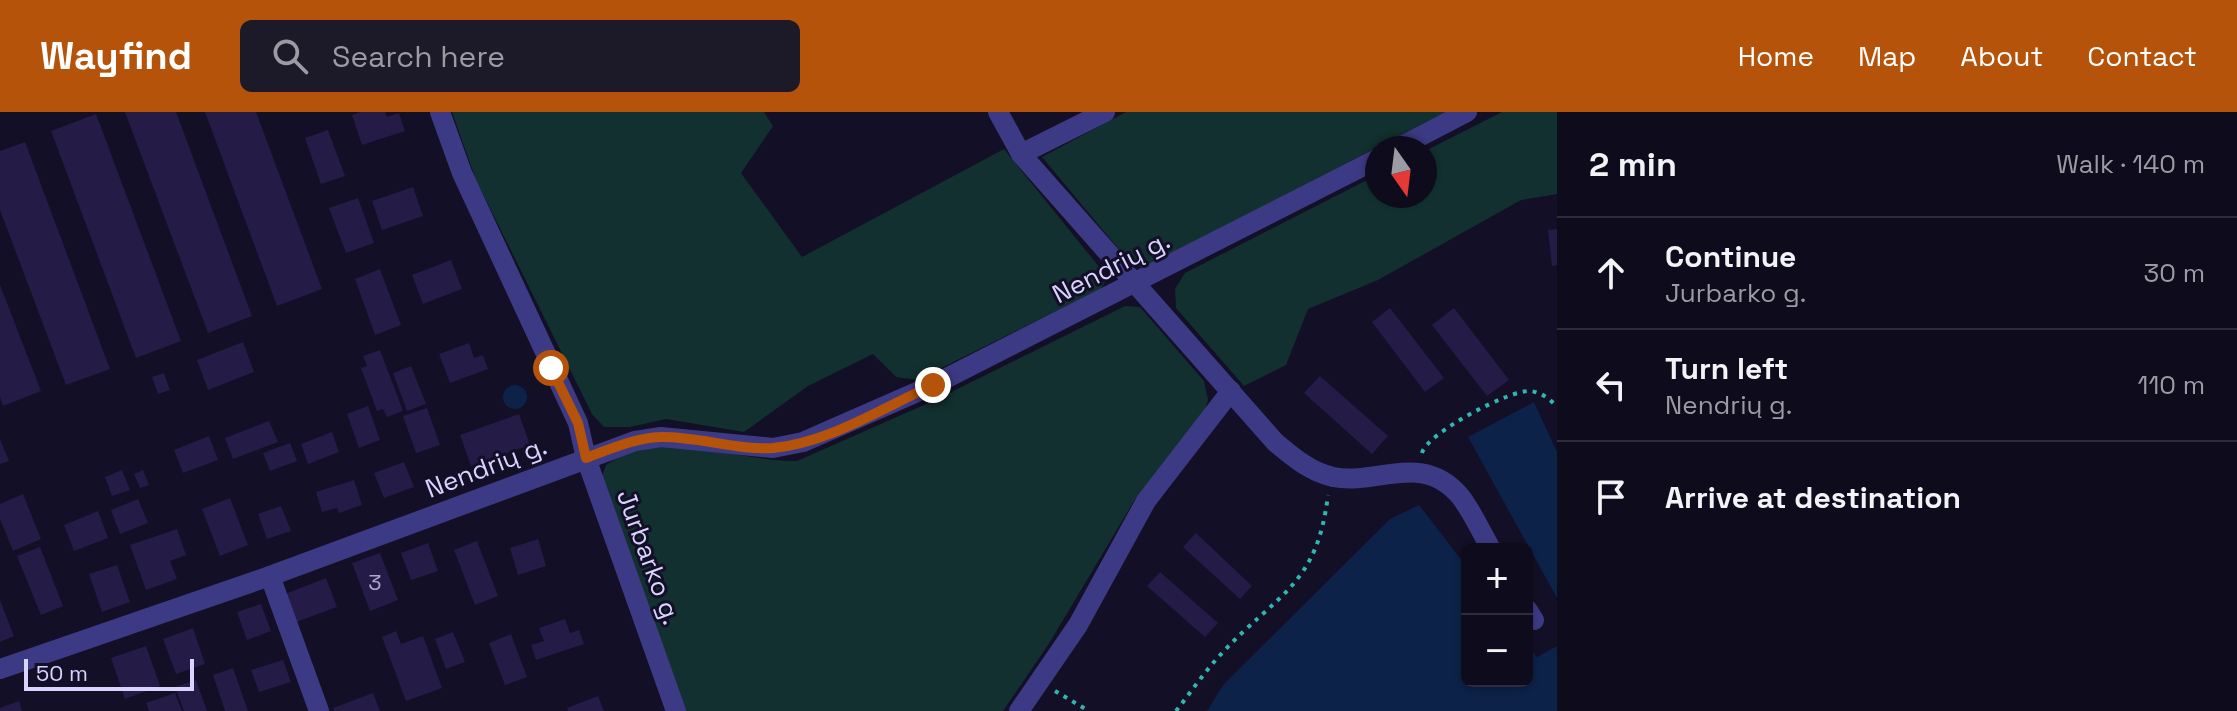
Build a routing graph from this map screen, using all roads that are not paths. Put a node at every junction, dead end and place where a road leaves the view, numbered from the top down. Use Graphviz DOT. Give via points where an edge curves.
graph roads {
  1 [pos="440,112"];
  2 [pos="998,112"];
  3 [pos="1105,112"];
  4 [pos="1467,112"];
  5 [pos="1421,136"];
  6 [pos="1021,154"];
  7 [pos="1365,165"];
  8 [pos="1135,286"];
  9 [pos="1231,391"];
  10 [pos="586,458"];
  11 [pos="1487,543"];
  12 [pos="270,576"];
  13 [pos="0,669"];
  14 [pos="319,711"];
  15 [pos="676,711"];
  16 [pos="1019,711"];
  1 -- 10 [label="street, Jurbarko g." via="462,173 578,423"];
  2 -- 6 [label="street"];
  3 -- 6 [label="street"];
  4 -- 5 [label="street"];
  6 -- 8 [label="street"];
  7 -- 8 [label="street, Nendrių g."];
  8 -- 9 [label="street"];
  8 -- 10 [label="street, Nendrių g." via="803,442 742,447 661,437"];
  9 -- 11 [label="street" via="1275,442 1302,464 1350,478 1418,470 1459,495"];
  9 -- 16 [label="street" via="1146,501 1078,625"];
  10 -- 12 [label="street, Nendrių g."];
  10 -- 15 [label="street, Jurbarko g."];
  12 -- 13 [label="street, Nendrių g."];
  12 -- 14 [label="street"];
}
